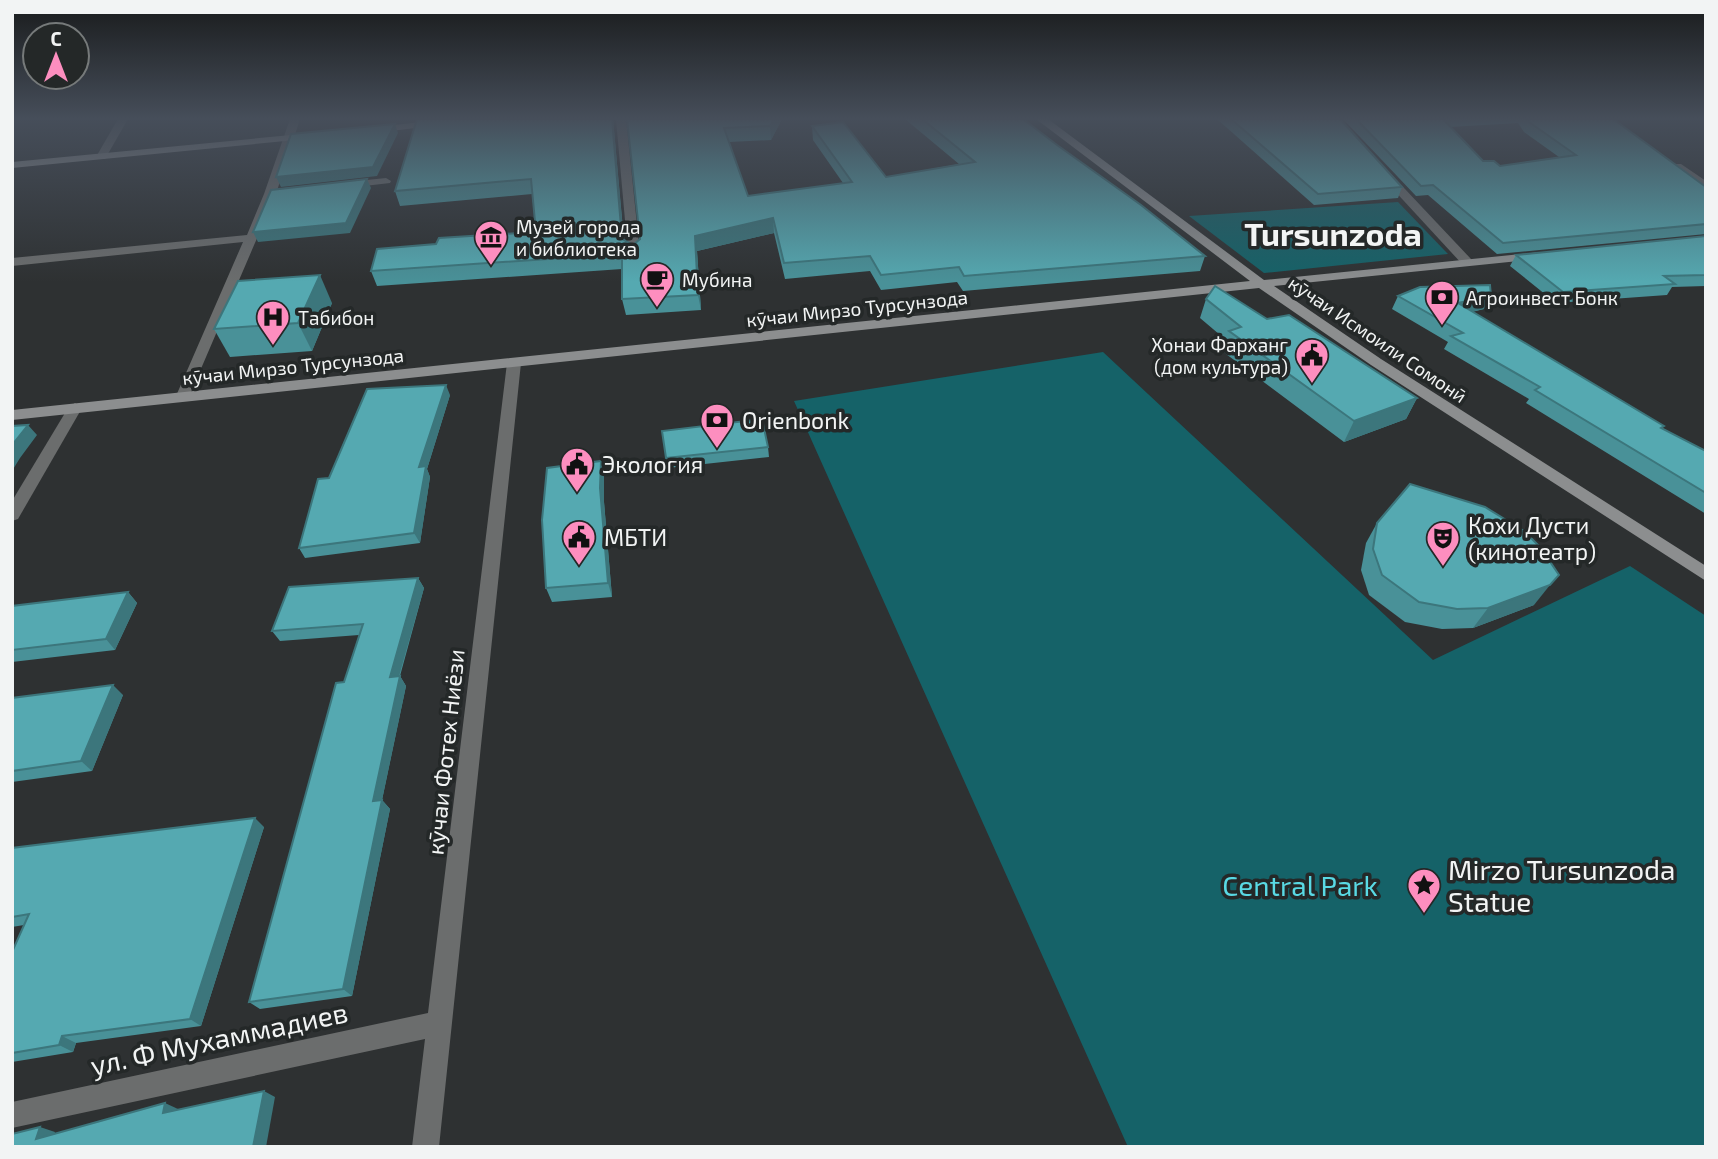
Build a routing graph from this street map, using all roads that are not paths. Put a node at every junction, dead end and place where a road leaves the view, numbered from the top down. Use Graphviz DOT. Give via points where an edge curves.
graph roads {
  1 [pos="282,173"];
  2 [pos="626,173"];
  3 [pos="1113,173"];
  4 [pos="1384,173"];
  5 [pos="1687,173"];
  6 [pos="386,181"];
  7 [pos="334,186"];
  8 [pos="1706,186"];
  9 [pos="250,238"];
  10 [pos="634,254"];
  11 [pos="1546,254"];
  12 [pos="12,262"];
  13 [pos="1467,262"];
  14 [pos="1263,285"];
  15 [pos="514,363"];
  16 [pos="183,396"];
  17 [pos="75,408"];
  18 [pos="12,415"];
  19 [pos="12,515"];
  20 [pos="1706,575"];
  21 [pos="439,1023"];
  22 [pos="12,1115"];
  23 [pos="425,1147"];
  1 -- 9 [label="street" via="277,193"];
  2 -- 10 [label="street"];
  3 -- 14 [label="main road, кӯчаи Исмоили Сомонӣ"];
  4 -- 13 [label="street"];
  5 -- 8 [label="street"];
  6 -- 7 [label="street"];
  9 -- 12 [label="street"];
  9 -- 16 [label="street"];
  11 -- 13 [label="main road, кӯчаи Мирзо Турсунзода"];
  13 -- 14 [label="main road, кӯчаи Мирзо Турсунзода"];
  14 -- 15 [label="main road, кӯчаи Мирзо Турсунзода"];
  14 -- 20 [label="main road, кӯчаи Исмоили Сомонӣ"];
  15 -- 16 [label="main road, кӯчаи Мирзо Турсунзода"];
  15 -- 21 [label="street, кӯчаи Фотех Ниёзи"];
  16 -- 17 [label="main road, кӯчаи Мирзо Турсунзода"];
  17 -- 18 [label="main road, кӯчаи Мирзо Турсунзода"];
  17 -- 19 [label="street"];
  21 -- 22 [label="street, ул. Ф Мухаммадиев"];
  21 -- 23 [label="street, кӯчаи Фотех Ниёзи"];
}
